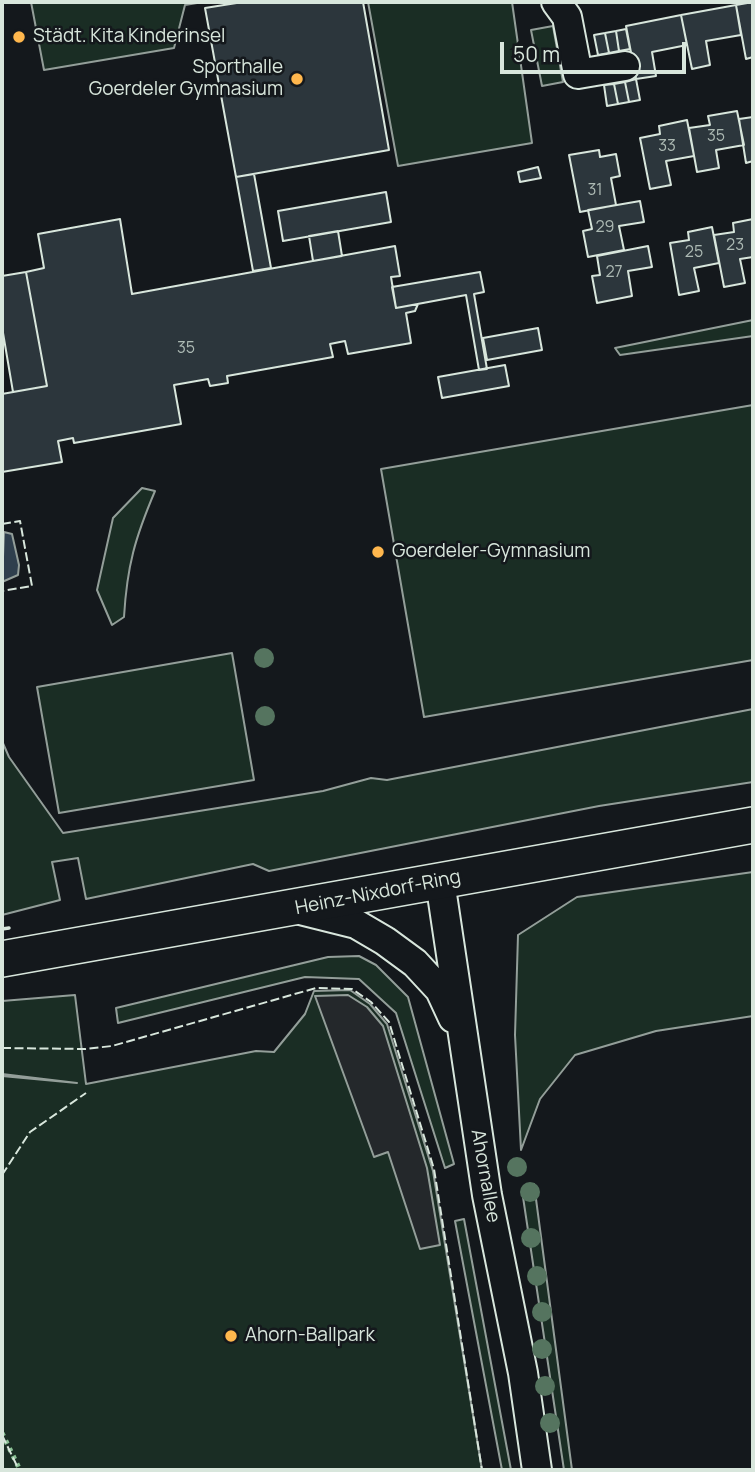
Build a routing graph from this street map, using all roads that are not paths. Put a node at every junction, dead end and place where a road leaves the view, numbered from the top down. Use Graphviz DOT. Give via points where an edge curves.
graph roads {
  1 [pos="556,2"];
  2 [pos="625,66"];
  3 [pos="753,825"];
  4 [pos="440,881"];
  5 [pos="295,909"];
  6 [pos="2,959"];
  7 [pos="463,1040"];
  8 [pos="537,1470"];
  1 -- 2 [label="street" via="567,17 578,74"];
  3 -- 4 [label="main road, Heinz-Nixdorf-Ring"];
  4 -- 5 [label="main road, Heinz-Nixdorf-Ring"];
  4 -- 7 [label="street, Ahornallee"];
  5 -- 6 [label="main road, Heinz-Nixdorf-Ring"];
  5 -- 7 [label="street" via="356,924 415,962 440,990"];
  7 -- 8 [label="street, Ahornallee"];
}
